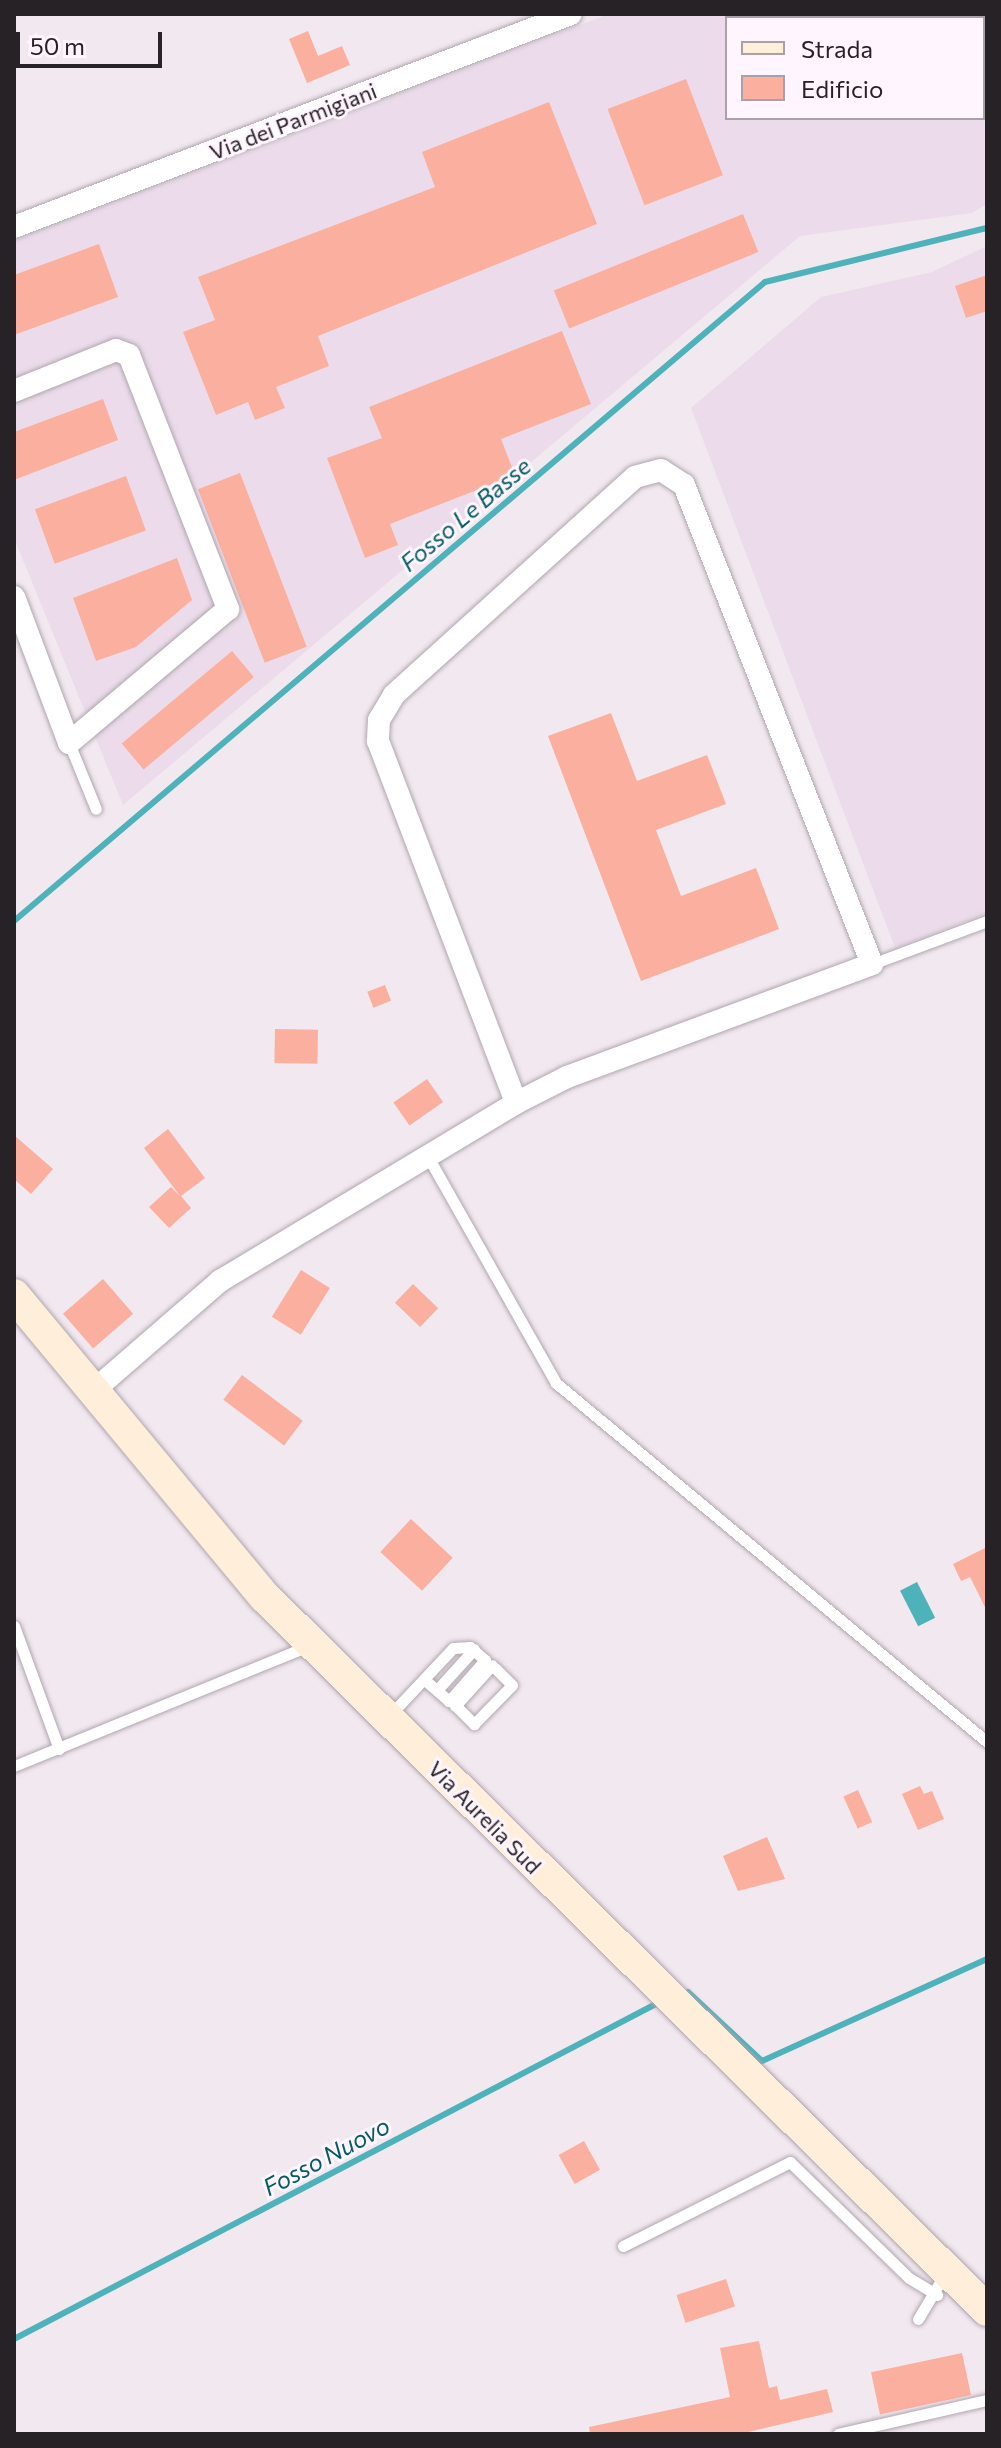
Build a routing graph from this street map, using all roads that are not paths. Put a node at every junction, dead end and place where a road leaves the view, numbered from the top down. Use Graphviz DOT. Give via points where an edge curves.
graph roads {
  1 [pos="571,14"];
  2 [pos="14,227"];
  3 [pos="14,391"];
  4 [pos="14,597"];
  5 [pos="69,743"];
  6 [pos="96,809"];
  7 [pos="987,921"];
  8 [pos="872,964"];
  9 [pos="516,1103"];
  10 [pos="427,1155"];
  11 [pos="15,1298"];
  12 [pos="93,1391"];
  13 [pos="14,1626"];
  14 [pos="311,1645"];
  15 [pos="474,1649"];
  16 [pos="490,1664"];
  17 [pos="424,1679"];
  18 [pos="437,1690"];
  19 [pos="454,1705"];
  20 [pos="385,1720"];
  21 [pos="987,1742"];
  22 [pos="59,1749"];
  23 [pos="14,1766"];
  24 [pos="623,2246"];
  25 [pos="942,2283"];
  26 [pos="987,2310"];
  27 [pos="918,2319"];
  28 [pos="987,2400"];
  29 [pos="838,2434"];
  1 -- 2 [label="street, Via dei Parmigiani"];
  3 -- 5 [label="street" via="116,350 129,355 228,609"];
  4 -- 5 [label="street"];
  5 -- 6 [label="lane"];
  7 -- 8 [label="lane"];
  8 -- 9 [label="street" via="567,1077"];
  8 -- 9 [label="street" via="684,485 661,470 643,472 394,695 379,720 378,741"];
  9 -- 10 [label="street"];
  10 -- 12 [label="street" via="220,1281"];
  10 -- 21 [label="lane" via="556,1383"];
  11 -- 12 [label="main road, Via Aurelia Sud"];
  12 -- 14 [label="main road, Via Aurelia Sud"];
  13 -- 22 [label="lane"];
  14 -- 20 [label="main road, Via Aurelia Sud"];
  14 -- 22 [label="lane"];
  15 -- 16 [label="lane"];
  15 -- 17 [label="lane" via="453,1648"];
  15 -- 18 [label="lane"];
  16 -- 19 [label="lane"];
  16 -- 19 [label="lane" via="512,1685 474,1724"];
  17 -- 18 [label="lane"];
  17 -- 20 [label="lane"];
  18 -- 19 [label="lane"];
  20 -- 25 [label="main road, Via Aurelia Sud"];
  22 -- 23 [label="lane"];
  24 -- 25 [label="lane" via="790,2162 909,2278"];
  25 -- 26 [label="main road, Via Aurelia Sud"];
  25 -- 27 [label="lane"];
  28 -- 29 [label="lane"];
}
